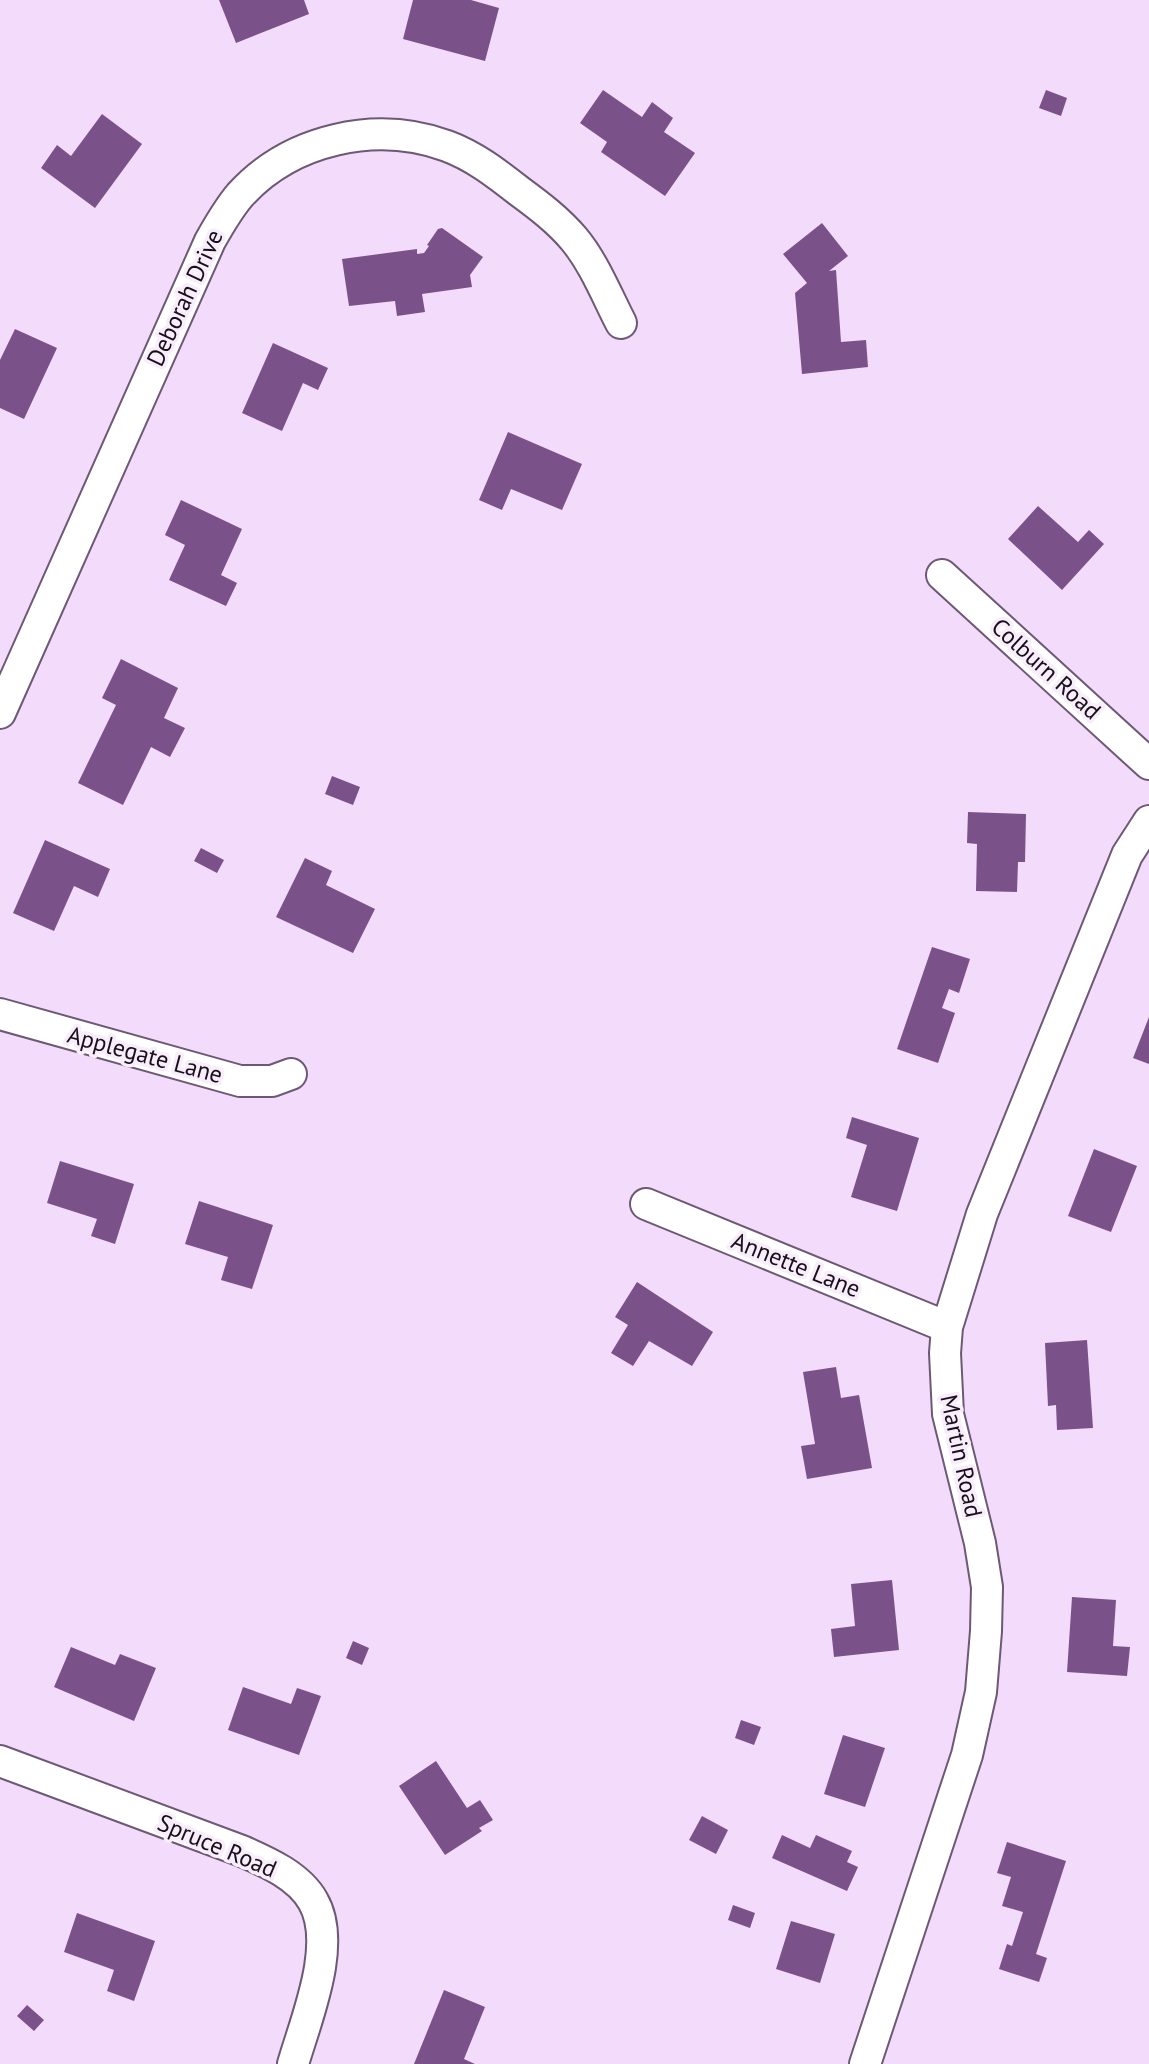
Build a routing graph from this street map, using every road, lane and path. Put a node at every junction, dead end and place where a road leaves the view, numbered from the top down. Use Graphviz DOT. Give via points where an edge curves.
graph roads {
  1 [pos="621,323"];
  2 [pos="942,575"];
  3 [pos="0,713"];
  4 [pos="1149,764"];
  5 [pos="1149,821"];
  6 [pos="0,1014"];
  7 [pos="291,1074"];
  8 [pos="646,1204"];
  9 [pos="947,1327"];
  10 [pos="0,1761"];
  11 [pos="293,2064"];
  12 [pos="865,2064"];
  1 -- 3 [label="street, Deborah Drive" via="574,238 473,158 420,139 378,135 336,139 285,160 241,195 210,241"];
  2 -- 4 [label="street, Colburn Road"];
  5 -- 9 [label="street, Martin Road" via="1127,855 982,1214"];
  6 -- 7 [label="street, Applegate Lane" via="240,1081 272,1081"];
  8 -- 9 [label="street, Annette Lane"];
  9 -- 12 [label="street, Martin Road" via="948,1414 987,1587 981,1692 967,1755"];
  10 -- 11 [label="street, Spruce Road" via="242,1851 299,1884 313,1900 323,1943"];
}
